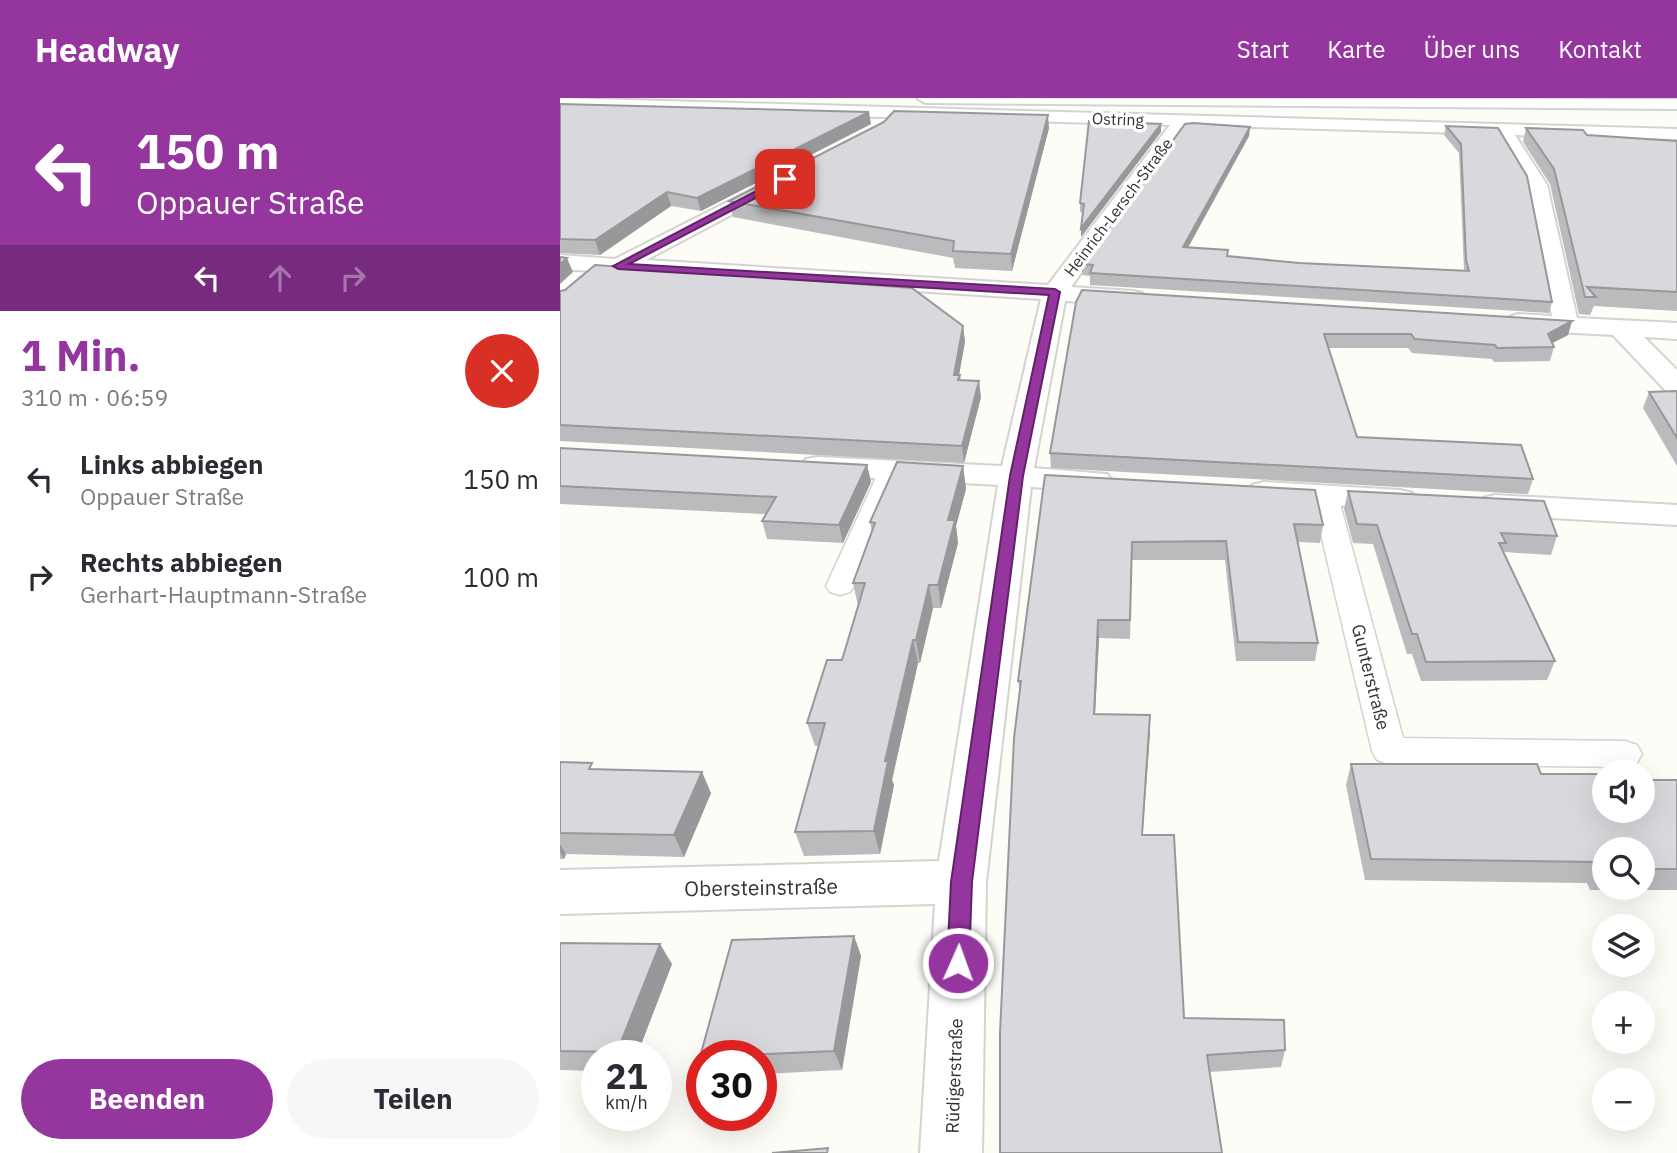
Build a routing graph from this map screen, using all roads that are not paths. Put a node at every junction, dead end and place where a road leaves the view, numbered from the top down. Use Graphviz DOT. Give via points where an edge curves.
graph roads {
  1 [pos="925,98"];
  2 [pos="560,103"];
  3 [pos="1677,104"];
  4 [pos="895,112"];
  5 [pos="1181,121"];
  6 [pos="1503,129"];
  7 [pos="878,130"];
  8 [pos="1677,134"];
  9 [pos="796,173"];
  10 [pos="560,262"];
  11 [pos="609,266"];
  12 [pos="580,282"];
  13 [pos="1055,292"];
  14 [pos="1152,299"];
  15 [pos="1497,321"];
  16 [pos="1566,324"];
  17 [pos="1621,328"];
  18 [pos="1677,331"];
  19 [pos="1677,386"];
  20 [pos="784,464"];
  21 [pos="892,470"];
  22 [pos="1016,476"];
  23 [pos="1124,483"];
  24 [pos="1231,490"];
  25 [pos="1325,496"];
  26 [pos="1677,514"];
  27 [pos="840,586"];
  28 [pos="1625,754"];
  29 [pos="961,882"];
  30 [pos="560,892"];
  31 [pos="951,1153"];
  1 -- 3 [label="street, Ostring"];
  2 -- 4 [label="street, Ostring"];
  4 -- 5 [label="street, Ostring"];
  4 -- 7 [label="street"];
  5 -- 6 [label="street, Ostring"];
  5 -- 13 [label="street, Heinrich-Lersch-Straße"];
  6 -- 8 [label="street, Ostring"];
  6 -- 16 [label="street" via="1537,185"];
  9 -- 11 [label="street"];
  10 -- 11 [label="street"];
  11 -- 12 [label="street"];
  11 -- 13 [label="street"];
  13 -- 14 [label="street"];
  13 -- 22 [label="street, Rüdigerstraße"];
  15 -- 16 [label="street"];
  16 -- 17 [label="street"];
  17 -- 18 [label="street"];
  17 -- 19 [label="street"];
  20 -- 21 [label="street"];
  21 -- 22 [label="street"];
  21 -- 27 [label="lane"];
  22 -- 23 [label="street"];
  22 -- 29 [label="street, Rüdigerstraße"];
  24 -- 25 [label="street"];
  25 -- 26 [label="street"];
  25 -- 28 [label="lane, Gunterstraße" via="1389,751"];
  29 -- 30 [label="street, Obersteinstraße"];
  29 -- 31 [label="street, Rüdigerstraße"];
}
